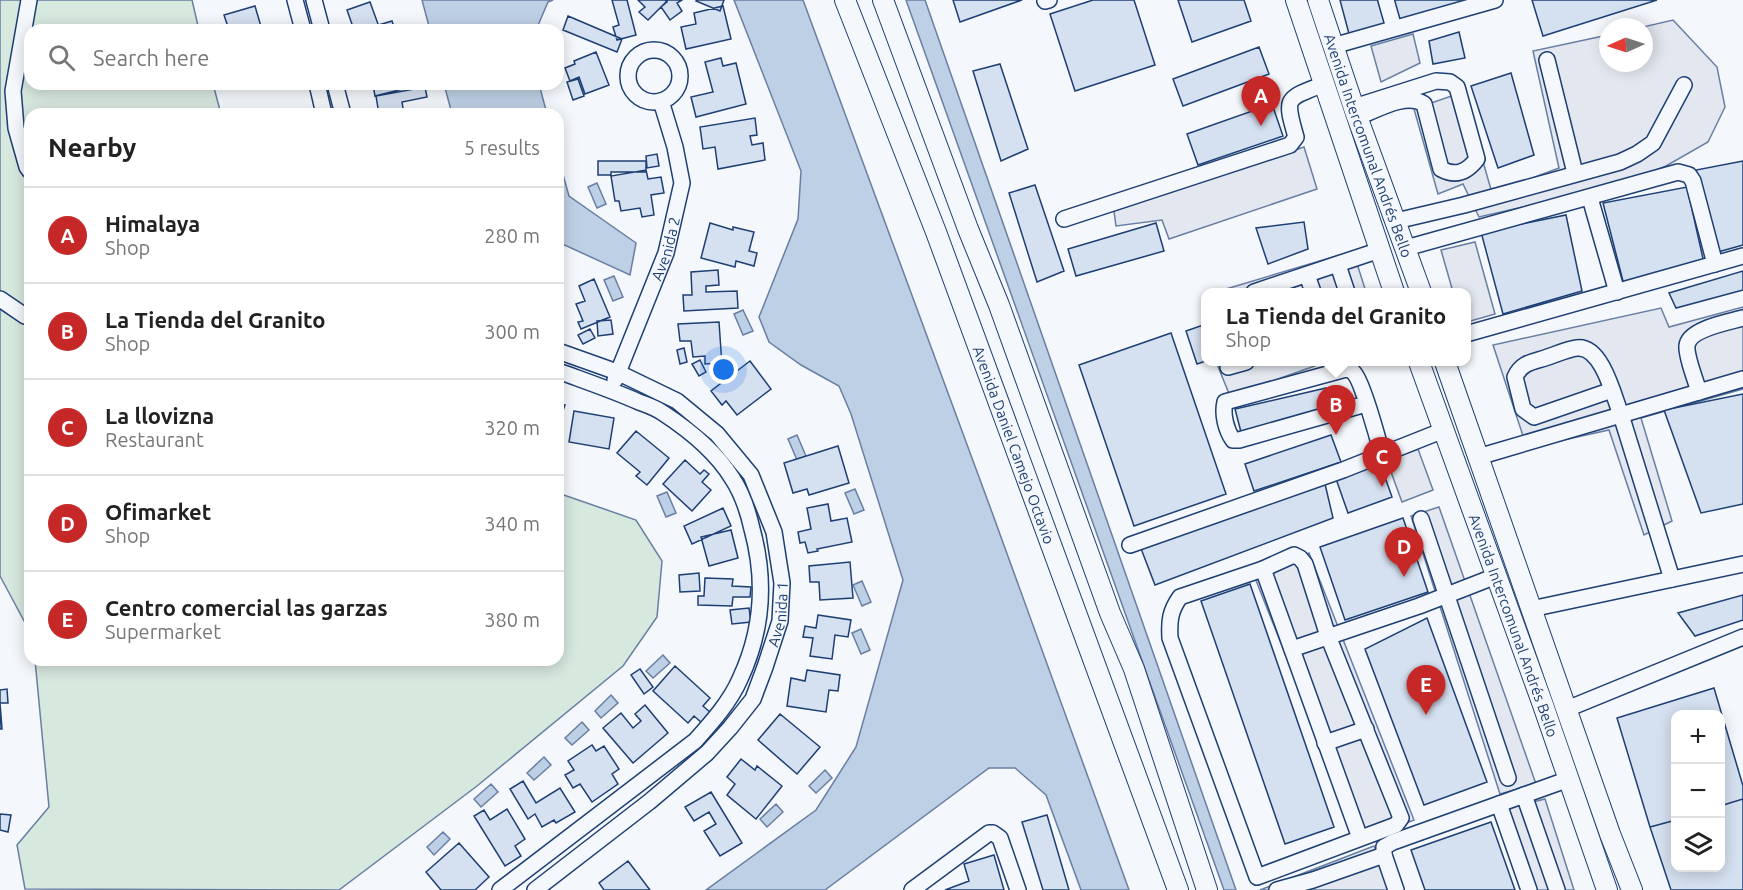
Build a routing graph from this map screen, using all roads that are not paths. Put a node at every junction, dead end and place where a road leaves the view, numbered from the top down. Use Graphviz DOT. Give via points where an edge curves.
graph roads {
  1 [pos="29,0"];
  2 [pos="295,0"];
  3 [pos="314,0"];
  4 [pos="845,0"];
  5 [pos="883,0"];
  6 [pos="1296,0"];
  7 [pos="1318,0"];
  8 [pos="1386,0"];
  9 [pos="1495,0"];
  10 [pos="25,24"];
  11 [pos="301,24"];
  12 [pos="320,24"];
  13 [pos="24,28"];
  14 [pos="1394,28"];
  15 [pos="1334,46"];
  16 [pos="1546,60"];
  17 [pos="1324,84"];
  18 [pos="1684,85"];
  19 [pos="318,90"];
  20 [pos="337,90"];
  21 [pos="661,101"];
  22 [pos="323,108"];
  23 [pos="341,108"];
  24 [pos="1356,112"];
  25 [pos="24,153"];
  26 [pos="1575,173"];
  27 [pos="1590,198"];
  28 [pos="1064,219"];
  29 [pos="1396,221"];
  30 [pos="1406,248"];
  31 [pos="1380,250"];
  32 [pos="1743,256"];
  33 [pos="1715,264"];
  34 [pos="1338,265"];
  35 [pos="1307,275"];
  36 [pos="1266,288"];
  37 [pos="1312,288"];
  38 [pos="1346,288"];
  39 [pos="1394,288"];
  40 [pos="1420,288"];
  41 [pos="1617,292"];
  42 [pos="0,299"];
  43 [pos="24,315"];
  44 [pos="1743,318"];
  45 [pos="1471,333"];
  46 [pos="564,353"];
  47 [pos="1232,366"];
  48 [pos="1420,366"];
  49 [pos="1446,366"];
  50 [pos="1228,367"];
  51 [pos="564,373"];
  52 [pos="618,373"];
  53 [pos="1743,379"];
  54 [pos="611,390"];
  55 [pos="1612,390"];
  56 [pos="1700,392"];
  57 [pos="1366,404"];
  58 [pos="1622,415"];
  59 [pos="1444,430"];
  60 [pos="1382,454"];
  61 [pos="1478,457"];
  62 [pos="1421,519"];
  63 [pos="1130,545"];
  64 [pos="1743,564"];
  65 [pos="1263,568"];
  66 [pos="1496,576"];
  67 [pos="1672,579"];
  68 [pos="1446,594"];
  69 [pos="1531,609"];
  70 [pos="1328,636"];
  71 [pos="1743,637"];
  72 [pos="1292,649"];
  73 [pos="1566,709"];
  74 [pos="1366,729"];
  75 [pos="1325,743"];
  76 [pos="1509,778"];
  77 [pos="1569,779"];
  78 [pos="1524,795"];
  79 [pos="1498,804"];
  80 [pos="1360,838"];
  81 [pos="1384,855"];
  82 [pos="537,862"];
  83 [pos="550,879"];
  84 [pos="1315,885"];
  85 [pos="1391,888"];
  86 [pos="916,889"];
  87 [pos="500,890"];
  88 [pos="535,890"];
  89 [pos="1018,890"];
  90 [pos="1178,890"];
  91 [pos="1207,890"];
  92 [pos="1277,890"];
  93 [pos="1528,890"];
  94 [pos="1557,890"];
  95 [pos="1607,890"];
  96 [pos="1632,890"];
  1 -- 10 [label="street"];
  2 -- 11 [label="street"];
  3 -- 12 [label="street"];
  4 -- 90 [label="main road, Avenida Daniel Camejo Octavio" via="940,243"];
  5 -- 91 [label="main road" via="1134,669"];
  6 -- 17 [label="main road, Avenida Intercomunal Andrés Bello"];
  7 -- 15 [label="main road, Avenida Intercomunal Andrés Bello"];
  8 -- 14 [label="street"];
  9 -- 14 [label="street"];
  13 -- 25 [label="street" via="13,90 16,128"];
  14 -- 15 [label="street"];
  15 -- 24 [label="main road, Avenida Intercomunal Andrés Bello"];
  16 -- 26 [label="street"];
  17 -- 28 [label="street" via="1294,96 1288,104 1296,137 1290,145"];
  17 -- 31 [label="main road, Avenida Intercomunal Andrés Bello"];
  18 -- 26 [label="street" via="1653,143 1620,162"];
  19 -- 22 [label="street"];
  20 -- 23 [label="street"];
  21 -- 52 [label="street, Avenida 2" via="682,183 666,253"];
  24 -- 24 [label="street" via="1417,100 1425,104 1441,169 1460,173 1477,159 1457,87 1450,82 1436,81"];
  24 -- 29 [label="main road, Avenida Intercomunal Andrés Bello"];
  26 -- 29 [label="street"];
  27 -- 30 [label="street"];
  27 -- 33 [label="street" via="1678,172 1689,175"];
  27 -- 41 [label="street"];
  29 -- 30 [label="main road, Avenida Intercomunal Andrés Bello"];
  30 -- 40 [label="main road, Avenida Intercomunal Andrés Bello"];
  31 -- 34 [label="street"];
  31 -- 39 [label="main road, Avenida Intercomunal Andrés Bello"];
  32 -- 33 [label="street"];
  33 -- 41 [label="street"];
  34 -- 35 [label="street"];
  34 -- 38 [label="street"];
  35 -- 36 [label="street"];
  35 -- 37 [label="street"];
  41 -- 45 [label="street"];
  42 -- 43 [label="street"];
  44 -- 56 [label="street" via="1697,332 1690,338 1687,347"];
  46 -- 52 [label="street, Avenida 1"];
  47 -- 50 [label="street"];
  48 -- 59 [label="main road, Avenida Intercomunal Andrés Bello"];
  49 -- 61 [label="main road, Avenida Intercomunal Andrés Bello"];
  51 -- 54 [label="street, Avenida 1"];
  52 -- 54 [label="street, Avenida 2"];
  52 -- 83 [label="street, Avenida 1" via="677,401 717,434 751,475 774,532 782,583 780,621 753,699 730,728 649,802"];
  53 -- 56 [label="street"];
  54 -- 82 [label="street, Avenida 1" via="662,412 714,455 732,478 757,548 762,578 761,613 755,643 740,680 721,711 695,741"];
  55 -- 55 [label="street" via="1597,358 1579,348 1523,365 1515,377 1523,409 1534,417"];
  55 -- 58 [label="street"];
  56 -- 58 [label="street"];
  57 -- 57 [label="street" via="1356,375 1346,369 1225,402 1223,408 1229,433 1233,440 1239,440"];
  57 -- 60 [label="street"];
  58 -- 61 [label="street"];
  58 -- 67 [label="street"];
  59 -- 60 [label="street"];
  59 -- 66 [label="main road, Avenida Intercomunal Andrés Bello"];
  60 -- 63 [label="street"];
  61 -- 69 [label="main road, Avenida Intercomunal Andrés Bello"];
  62 -- 68 [label="street"];
  64 -- 67 [label="street"];
  65 -- 70 [label="street" via="1294,555 1300,558"];
  65 -- 72 [label="street"];
  65 -- 80 [label="street" via="1180,597 1169,621 1170,638 1257,877"];
  66 -- 68 [label="street"];
  66 -- 77 [label="main road, Avenida Intercomunal Andrés Bello"];
  67 -- 69 [label="street"];
  68 -- 70 [label="street"];
  68 -- 76 [label="street"];
  69 -- 73 [label="main road, Avenida Intercomunal Andrés Bello"];
  70 -- 72 [label="street"];
  70 -- 74 [label="street"];
  71 -- 73 [label="street"];
  72 -- 75 [label="street"];
  73 -- 96 [label="main road, Avenida Intercomunal Andrés Bello"];
  74 -- 75 [label="street"];
  74 -- 80 [label="street" via="1401,818 1396,825"];
  75 -- 80 [label="street"];
  77 -- 78 [label="street"];
  77 -- 95 [label="main road, Avenida Intercomunal Andrés Bello"];
  78 -- 79 [label="street"];
  78 -- 94 [label="street"];
  79 -- 81 [label="street" via="1392,842 1384,847"];
  79 -- 93 [label="street"];
  81 -- 84 [label="street"];
  81 -- 85 [label="street"];
  82 -- 83 [label="street"];
  82 -- 87 [label="street, Avenida 1"];
  83 -- 88 [label="street, Avenida 1"];
  84 -- 92 [label="street"];
  86 -- 89 [label="street" via="986,834 993,833 999,838"];
}
